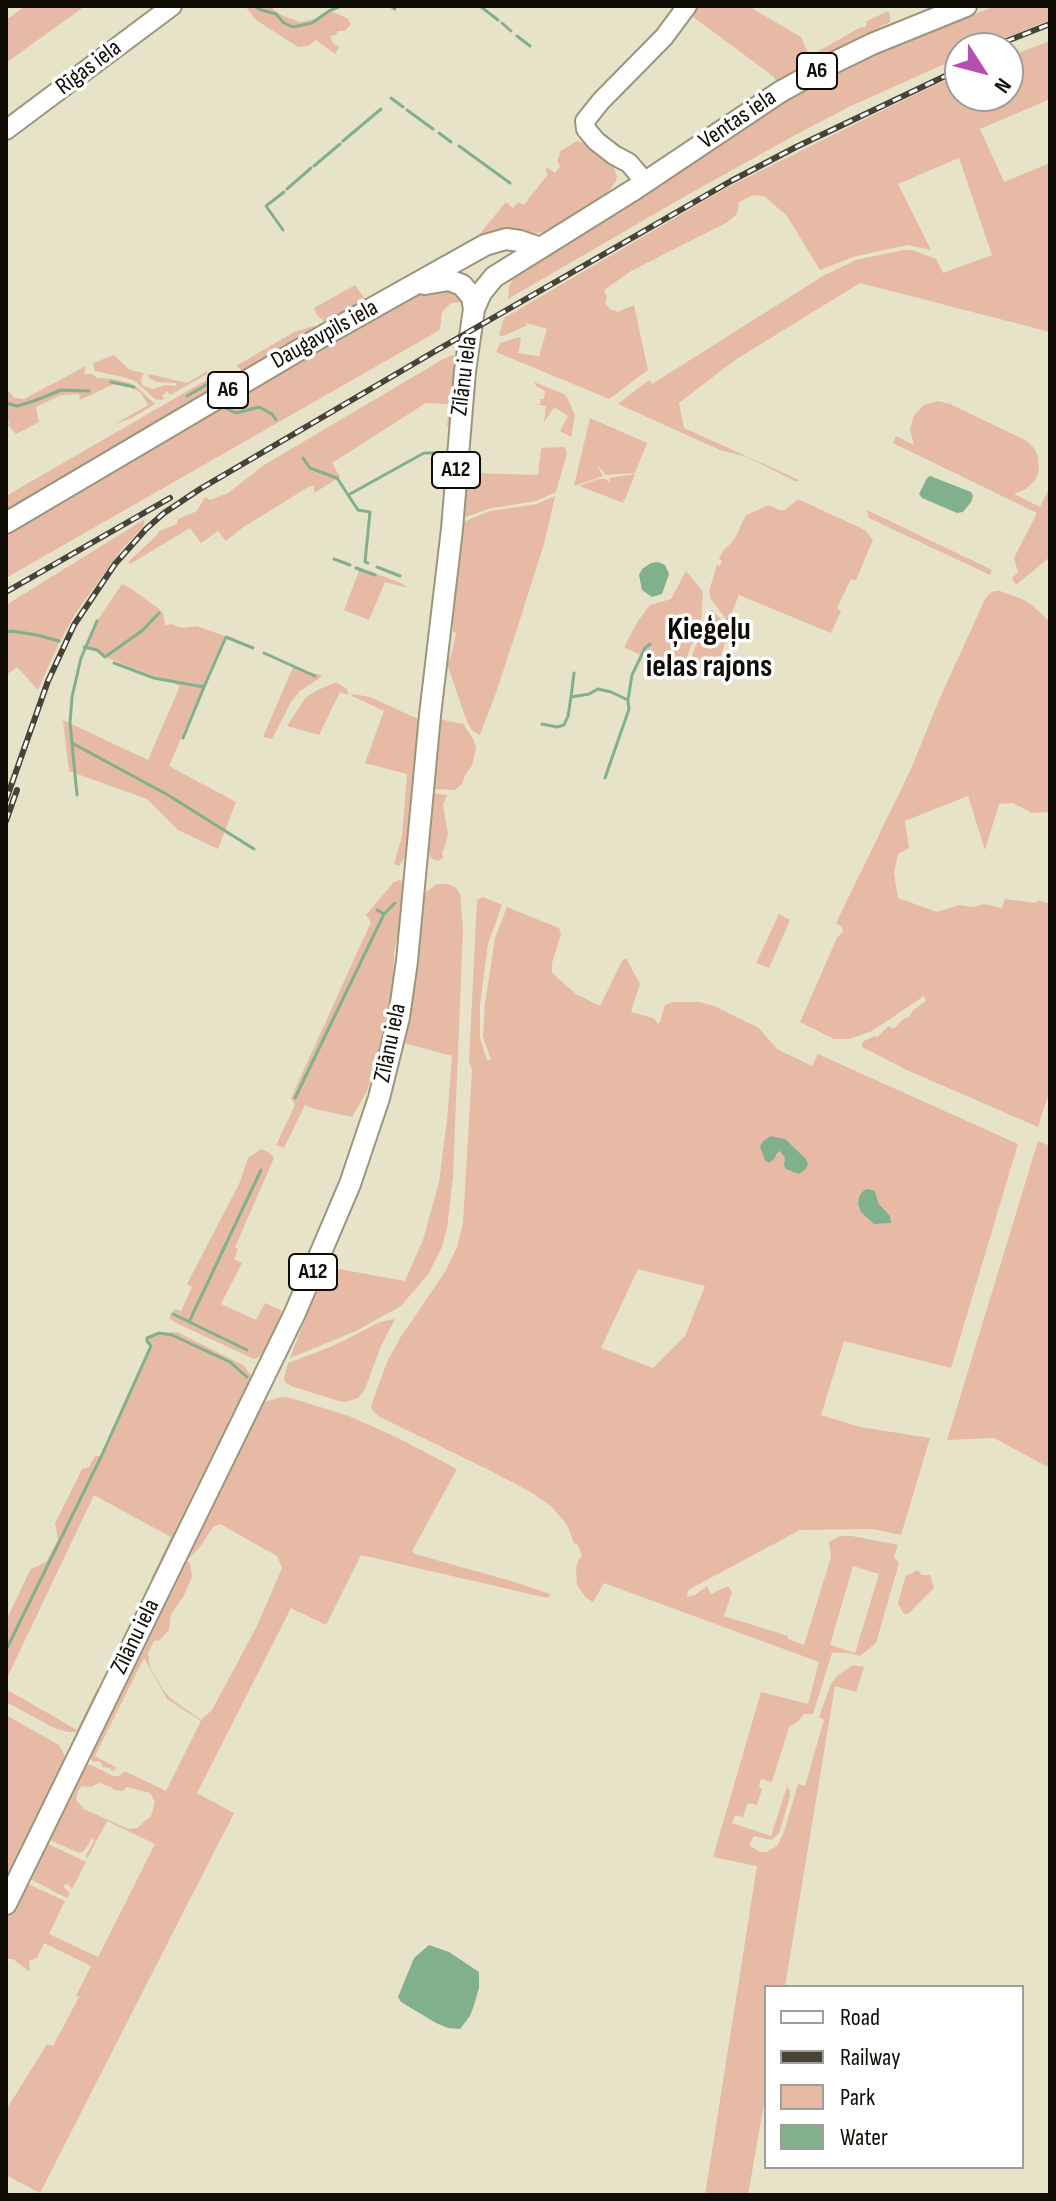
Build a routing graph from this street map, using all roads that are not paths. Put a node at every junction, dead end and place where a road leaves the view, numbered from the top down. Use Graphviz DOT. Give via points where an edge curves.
graph roads {
  1 [pos="172,6"];
  2 [pos="687,6"];
  3 [pos="966,6"];
  4 [pos="6,130"];
  5 [pos="622,159"];
  6 [pos="680,159"];
  7 [pos="640,186"];
  8 [pos="540,248"];
  9 [pos="480,249"];
  10 [pos="519,261"];
  11 [pos="409,288"];
  12 [pos="474,309"];
  13 [pos="6,523"];
  14 [pos="6,1904"];
  1 -- 4 [label="main road, Rīgas iela"];
  2 -- 5 [label="main road" via="586,119 586,129 596,141"];
  3 -- 6 [label="highway, Ventas iela / A6" via="815,72"];
  5 -- 6 [label="main road, A6" via="641,165"];
  5 -- 7 [label="main road"];
  6 -- 7 [label="highway, Ventas iela / A6"];
  7 -- 8 [label="highway, Zīlānu iela / A6"];
  8 -- 9 [label="highway, Daugavpils iela / A6" via="506,239"];
  8 -- 10 [label="highway, Zīlānu iela / A6"];
  9 -- 10 [label="highway" via="501,247"];
  9 -- 11 [label="highway, Daugavpils iela / A6"];
  10 -- 12 [label="highway, Zīlānu iela / A6" via="487,284"];
  11 -- 12 [label="highway, A6" via="455,281 468,291"];
  11 -- 13 [label="highway, Daugavpils iela / A6"];
  12 -- 14 [label="highway, Zīlānu iela / A12" via="407,961 379,1098 350,1184 295,1313"];
}
